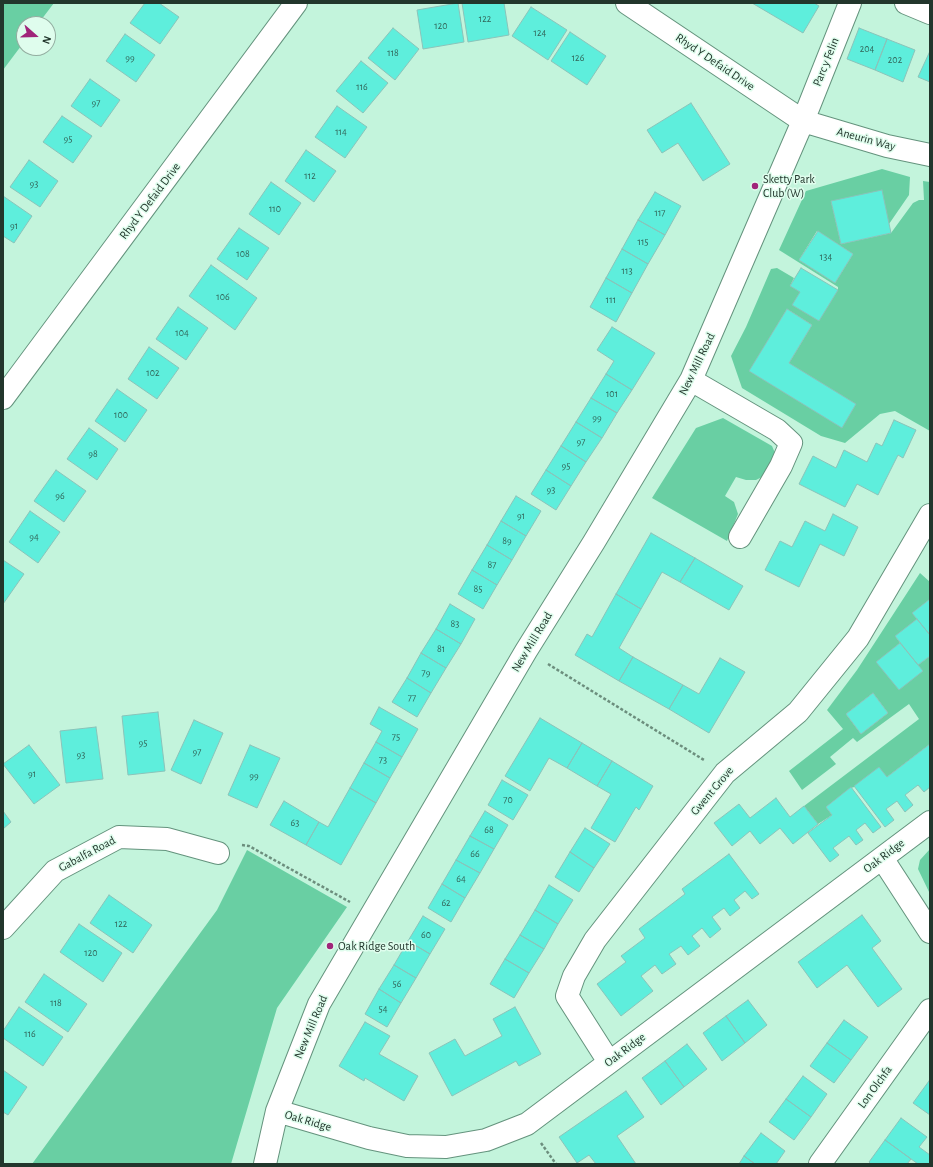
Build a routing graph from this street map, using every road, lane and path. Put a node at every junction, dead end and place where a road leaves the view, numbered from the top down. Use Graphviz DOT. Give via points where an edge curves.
graph roads {
  1 [pos="296,3"];
  2 [pos="627,3"];
  3 [pos="850,3"];
  4 [pos="906,3"];
  5 [pos="930,13"];
  6 [pos="803,121"];
  7 [pos="930,155"];
  8 [pos="691,380"];
  9 [pos="3,398"];
  10 [pos="930,515"];
  11 [pos="740,537"];
  12 [pos="526,651"];
  13 [pos="725,772"];
  14 [pos="930,822"];
  15 [pos="248,846"];
  16 [pos="218,853"];
  17 [pos="882,858"];
  18 [pos="371,914"];
  19 [pos="3,928"];
  20 [pos="930,932"];
  21 [pos="930,1010"];
  22 [pos="608,1062"];
  23 [pos="277,1111"];
  24 [pos="265,1164"];
  25 [pos="820,1164"];
  1 -- 9 [label="street, Rhyd Y Defaid Drive"];
  2 -- 6 [label="street, Rhyd Y Defaid Drive"];
  3 -- 6 [label="street, Parc y Felin"];
  4 -- 5 [label="street"];
  6 -- 7 [label="street, Aneurin Way" via="887,146"];
  6 -- 8 [label="street, New Mill Road"];
  8 -- 11 [label="street" via="777,430 790,443 781,466"];
  8 -- 12 [label="street, New Mill Road"];
  10 -- 13 [label="street, Gwent Grove" via="858,638 798,712"];
  12 -- 13 [label="path"];
  12 -- 18 [label="street, New Mill Road"];
  13 -- 22 [label="street, Gwent Grove" via="594,940 574,976 567,996"];
  14 -- 17 [label="street, Oak Ridge"];
  15 -- 18 [label="path"];
  16 -- 19 [label="street, Gabalfa Road" via="168,839 119,837 55,871"];
  17 -- 20 [label="street"];
  17 -- 22 [label="street, Oak Ridge"];
  18 -- 23 [label="street, New Mill Road" via="319,1004"];
  21 -- 25 [label="street, Lon Olchfa"];
  22 -- 23 [label="street, Oak Ridge" via="527,1124 486,1140 446,1147 407,1146 369,1138"];
  23 -- 24 [label="street, New Mill Road"];
}
